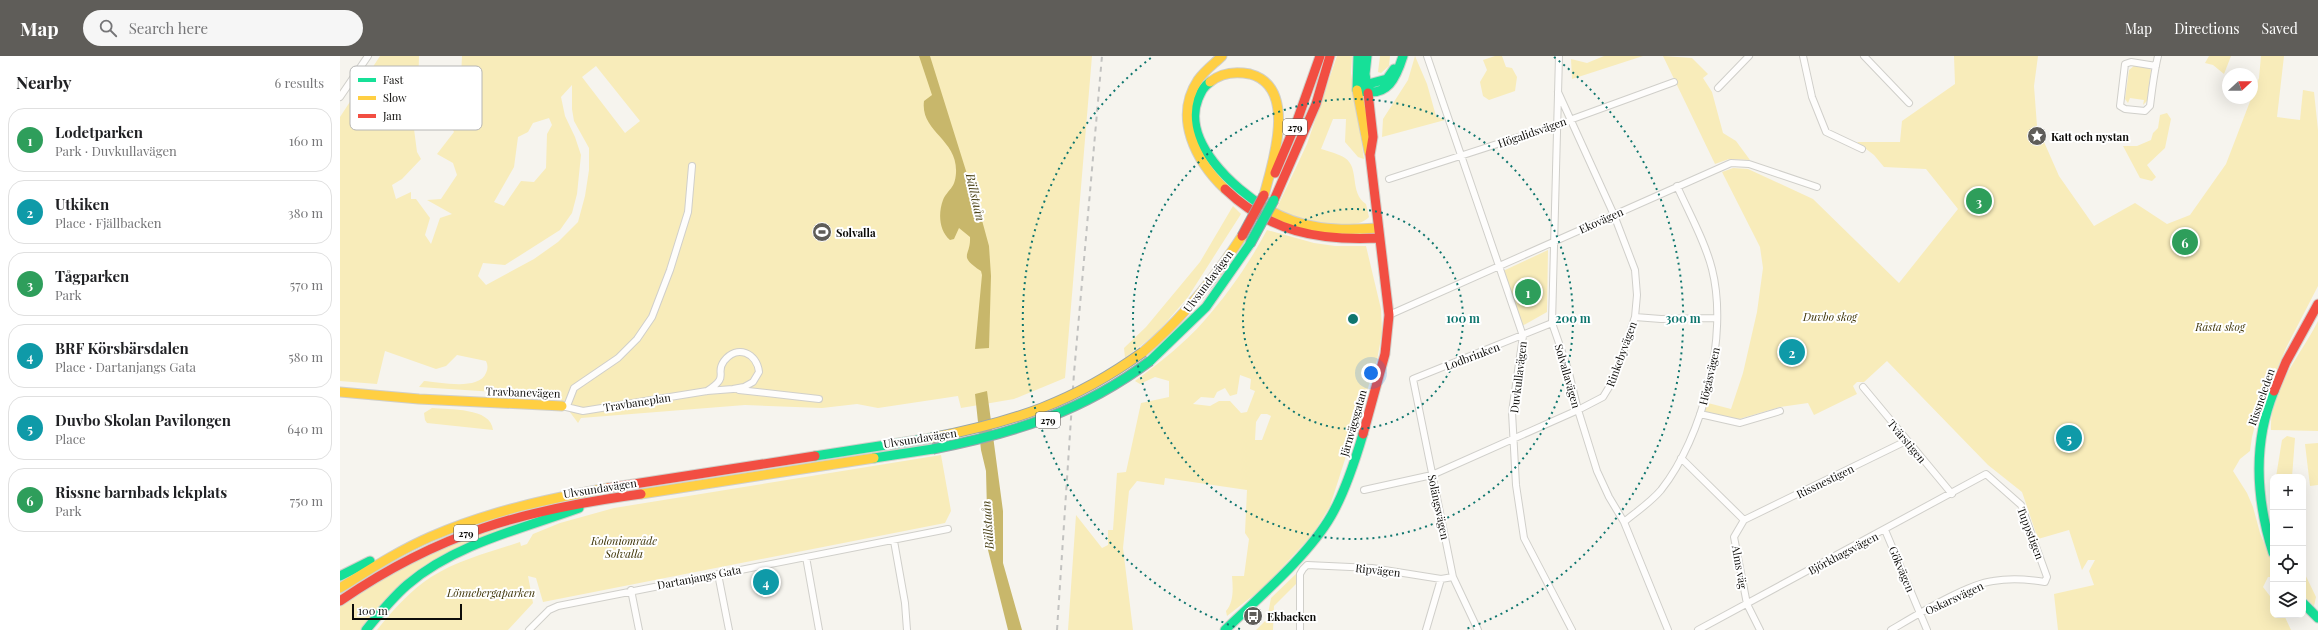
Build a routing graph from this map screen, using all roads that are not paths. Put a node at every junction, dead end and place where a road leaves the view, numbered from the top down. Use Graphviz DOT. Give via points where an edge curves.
graph roads {
  1 [pos="368,56"];
  2 [pos="1222,56"];
  3 [pos="1320,56"];
  4 [pos="1330,56"];
  5 [pos="1358,56"];
  6 [pos="1367,56"];
  7 [pos="1398,56"];
  8 [pos="1403,56"];
  9 [pos="1427,56"];
  10 [pos="1559,56"];
  11 [pos="1749,56"];
  12 [pos="1803,56"];
  13 [pos="1864,56"];
  14 [pos="2158,56"];
  15 [pos="361,66"];
  16 [pos="2156,66"];
  17 [pos="350,82"];
  18 [pos="1674,82"];
  19 [pos="1366,83"];
  20 [pos="1718,88"];
  21 [pos="1357,90"];
  22 [pos="1558,91"];
  23 [pos="1368,93"];
  24 [pos="340,97"];
  25 [pos="1909,103"];
  26 [pos="1570,118"];
  27 [pos="1556,125"];
  28 [pos="1862,148"];
  29 [pos="1370,155"];
  30 [pos="1461,156"];
  31 [pos="692,166"];
  32 [pos="1389,179"];
  33 [pos="1677,186"];
  34 [pos="1817,187"];
  35 [pos="1264,195"];
  36 [pos="1614,215"];
  37 [pos="1378,233"];
  38 [pos="1555,241"];
  39 [pos="1498,267"];
  40 [pos="2318,304"];
  41 [pos="1389,315"];
  42 [pos="1635,317"];
  43 [pos="1717,318"];
  44 [pos="1552,323"];
  45 [pos="1523,336"];
  46 [pos="1413,379"];
  47 [pos="1863,387"];
  48 [pos="733,389"];
  49 [pos="707,391"];
  50 [pos="340,392"];
  51 [pos="819,399"];
  52 [pos="564,406"];
  53 [pos="1578,410"];
  54 [pos="1780,411"];
  55 [pos="1700,414"];
  56 [pos="1514,438"];
  57 [pos="1906,441"];
  58 [pos="1681,458"];
  59 [pos="1986,474"];
  60 [pos="1432,475"];
  61 [pos="1364,490"];
  62 [pos="1952,494"];
  63 [pos="605,499"];
  64 [pos="1744,520"];
  65 [pos="1624,522"];
  66 [pos="948,530"];
  67 [pos="1885,530"];
  68 [pos="428,538"];
  69 [pos="894,541"];
  70 [pos="2270,546"];
  71 [pos="806,557"];
  72 [pos="718,574"];
  73 [pos="340,576"];
  74 [pos="1453,577"];
  75 [pos="1441,579"];
  76 [pos="2045,582"];
  77 [pos="340,588"];
  78 [pos="631,590"];
  79 [pos="340,601"];
  80 [pos="1747,604"];
  81 [pos="2306,606"];
  82 [pos="1920,613"];
  83 [pos="2318,618"];
  84 [pos="366,630"];
  85 [pos="529,630"];
  86 [pos="639,630"];
  87 [pos="729,630"];
  88 [pos="819,630"];
  89 [pos="907,630"];
  90 [pos="1225,630"];
  91 [pos="1300,630"];
  92 [pos="1426,630"];
  93 [pos="1478,630"];
  94 [pos="1572,630"];
  95 [pos="1668,630"];
  96 [pos="1698,630"];
  97 [pos="1760,630"];
  98 [pos="1891,630"];
  99 [pos="1927,630"];
  1 -- 15 [label="street"];
  2 -- 37 [label="main road" via="1205,69 1195,82 1185,111 1190,139 1211,175 1247,208 1288,229 1322,238"];
  3 -- 35 [label="main road, Ulvsundavägen / 279" via="1297,121"];
  4 -- 63 [label="main road, Ulvsundavägen / 279, bridge" via="1316,104 1274,200 1250,244 1206,307 1150,361 1103,394 1049,420 1002,435 933,449"];
  5 -- 21 [label="main road, Järnvägsgatan"];
  6 -- 19 [label="main road, Järnvägsgatan" via="1364,74"];
  7 -- 19 [label="main road" via="1390,77"];
  8 -- 23 [label="main road" via="1393,81 1382,91"];
  9 -- 30 [label="street, Duvkullavägen"];
  10 -- 22 [label="street, Solvallavägen"];
  11 -- 20 [label="street"];
  12 -- 28 [label="street" via="1812,97 1826,132"];
  13 -- 25 [label="street"];
  14 -- 16 [label="street"];
  16 -- 16 [label="street" via="2150,106 2145,111 2120,106 2125,64 2131,62"];
  17 -- 24 [label="street"];
  18 -- 26 [label="street, Högalidsvägen"];
  19 -- 21 [label="main road"];
  19 -- 23 [label="main road, Järnvägsgatan"];
  21 -- 23 [label="main road"];
  21 -- 29 [label="main road, Järnvägsgatan"];
  22 -- 26 [label="street, Rinkebyvägen"];
  22 -- 27 [label="street, Solvallavägen"];
  23 -- 29 [label="main road, Järnvägsgatan" via="1373,137"];
  26 -- 27 [label="street, Högalidsvägen"];
  26 -- 36 [label="street, Rinkebyvägen"];
  27 -- 30 [label="street, Högalidsvägen"];
  27 -- 38 [label="street, Solvallavägen"];
  29 -- 37 [label="main road, Järnvägsgatan"];
  30 -- 32 [label="street, Högalidsvägen"];
  30 -- 39 [label="street, Duvkullavägen"];
  31 -- 52 [label="street, Travbanevägen" via="688,212 652,317 637,339 618,358 574,388"];
  33 -- 34 [label="street, Ekovägen" via="1722,166 1738,162"];
  33 -- 36 [label="street, Ekovägen"];
  33 -- 43 [label="street, Högåsvägen" via="1710,262"];
  35 -- 37 [label="main road" via="1280,127 1275,96 1259,77 1241,72 1222,75 1203,88 1197,104 1195,121 1200,139 1218,169 1230,182 1261,207 1293,222"];
  35 -- 68 [label="main road, Ulvsundavägen / 279, bridge" via="1242,236 1210,284 1192,305 1143,352 1097,384 1056,405 1003,423 931,438 564,495 473,519"];
  36 -- 38 [label="street, Ekovägen"];
  36 -- 42 [label="street, Rinkebyvägen" via="1635,270"];
  37 -- 41 [label="main road, Järnvägsgatan"];
  38 -- 39 [label="street, Ekovägen"];
  38 -- 44 [label="street, Solvallavägen"];
  39 -- 41 [label="street, Ekovägen"];
  39 -- 45 [label="street, Duvkullavägen"];
  40 -- 70 [label="main road, Rissneleden" via="2282,370 2268,404 2260,436 2258,498"];
  41 -- 90 [label="main road, Järnvägsgatan" via="1385,354 1356,458 1331,516 1294,562"];
  42 -- 43 [label="street"];
  42 -- 53 [label="street, Rinkebyvägen" via="1607,392 1597,401"];
  43 -- 55 [label="street, Högåsvägen" via="1714,362"];
  44 -- 45 [label="street, Lodbrinken"];
  44 -- 53 [label="street, Solvallavägen" via="1568,369"];
  45 -- 46 [label="street, Lodbrinken"];
  45 -- 56 [label="street, Duvkullavägen" via="1512,412"];
  46 -- 60 [label="street, Solängsvägen"];
  47 -- 57 [label="street, Tvärstigen"];
  48 -- 49 [label="street, Travbaneplan"];
  48 -- 49 [label="street, Travbaneplan" via="753,382 759,372 757,360 747,353 727,357 721,367 721,379"];
  48 -- 51 [label="street"];
  49 -- 52 [label="street, Travbaneplan" via="583,411"];
  50 -- 52 [label="main road, Travbanevägen" via="419,399"];
  53 -- 56 [label="street, Rinkebyvägen"];
  53 -- 65 [label="street, Solvallavägen" via="1597,471"];
  54 -- 55 [label="street" via="1740,423"];
  55 -- 58 [label="street, Högåsvägen"];
  56 -- 60 [label="street, Rinkebyvägen"];
  56 -- 94 [label="street, Duvkullavägen" via="1516,485 1524,538"];
  57 -- 62 [label="street, Tvärstigen"];
  57 -- 64 [label="street, Rissnestigen"];
  58 -- 64 [label="street"];
  58 -- 65 [label="street, Högåsvägen" via="1660,491"];
  59 -- 62 [label="street, Björkhagsvägen"];
  59 -- 76 [label="street, Tuppstigen" via="2021,505 2047,577"];
  60 -- 61 [label="street, Rinkebyvägen"];
  60 -- 74 [label="street, Solängsvägen"];
  62 -- 67 [label="street, Björkhagsvägen"];
  63 -- 79 [label="main road, Ulvsundavägen / 279" via="538,511 470,532 409,558"];
  63 -- 84 [label="main road" via="489,540 440,563 406,586"];
  64 -- 80 [label="street, Alms väg" via="1734,537"];
  65 -- 95 [label="street, Solvallavägen"];
  66 -- 69 [label="street, Dartanjangs Gata"];
  67 -- 80 [label="street, Björkhagsvägen"];
  67 -- 82 [label="street, Gökvägen"];
  68 -- 73 [label="main road"];
  68 -- 77 [label="main road, Ulvsundavägen / 279" via="386,558"];
  69 -- 71 [label="street, Dartanjangs Gata"];
  69 -- 89 [label="street" via="905,602"];
  71 -- 72 [label="street, Dartanjangs Gata"];
  71 -- 88 [label="street"];
  72 -- 78 [label="street, Dartanjangs Gata"];
  72 -- 87 [label="street"];
  74 -- 75 [label="street, Ripvägen"];
  74 -- 93 [label="street, Solängsvägen"];
  75 -- 91 [label="street, Ripvägen" via="1372,568 1307,565 1300,574"];
  75 -- 92 [label="street"];
  76 -- 82 [label="street, Oskarsvägen" via="2024,579 1992,581"];
  78 -- 85 [label="street, Dartanjangs Gata" via="549,610"];
  78 -- 86 [label="street"];
  80 -- 96 [label="street, Björkhagsvägen"];
  80 -- 97 [label="street, Alms väg"];
  81 -- 83 [label="main road"];
  82 -- 98 [label="street, Oskarsvägen"];
  82 -- 99 [label="street, Gökvägen"];
}
